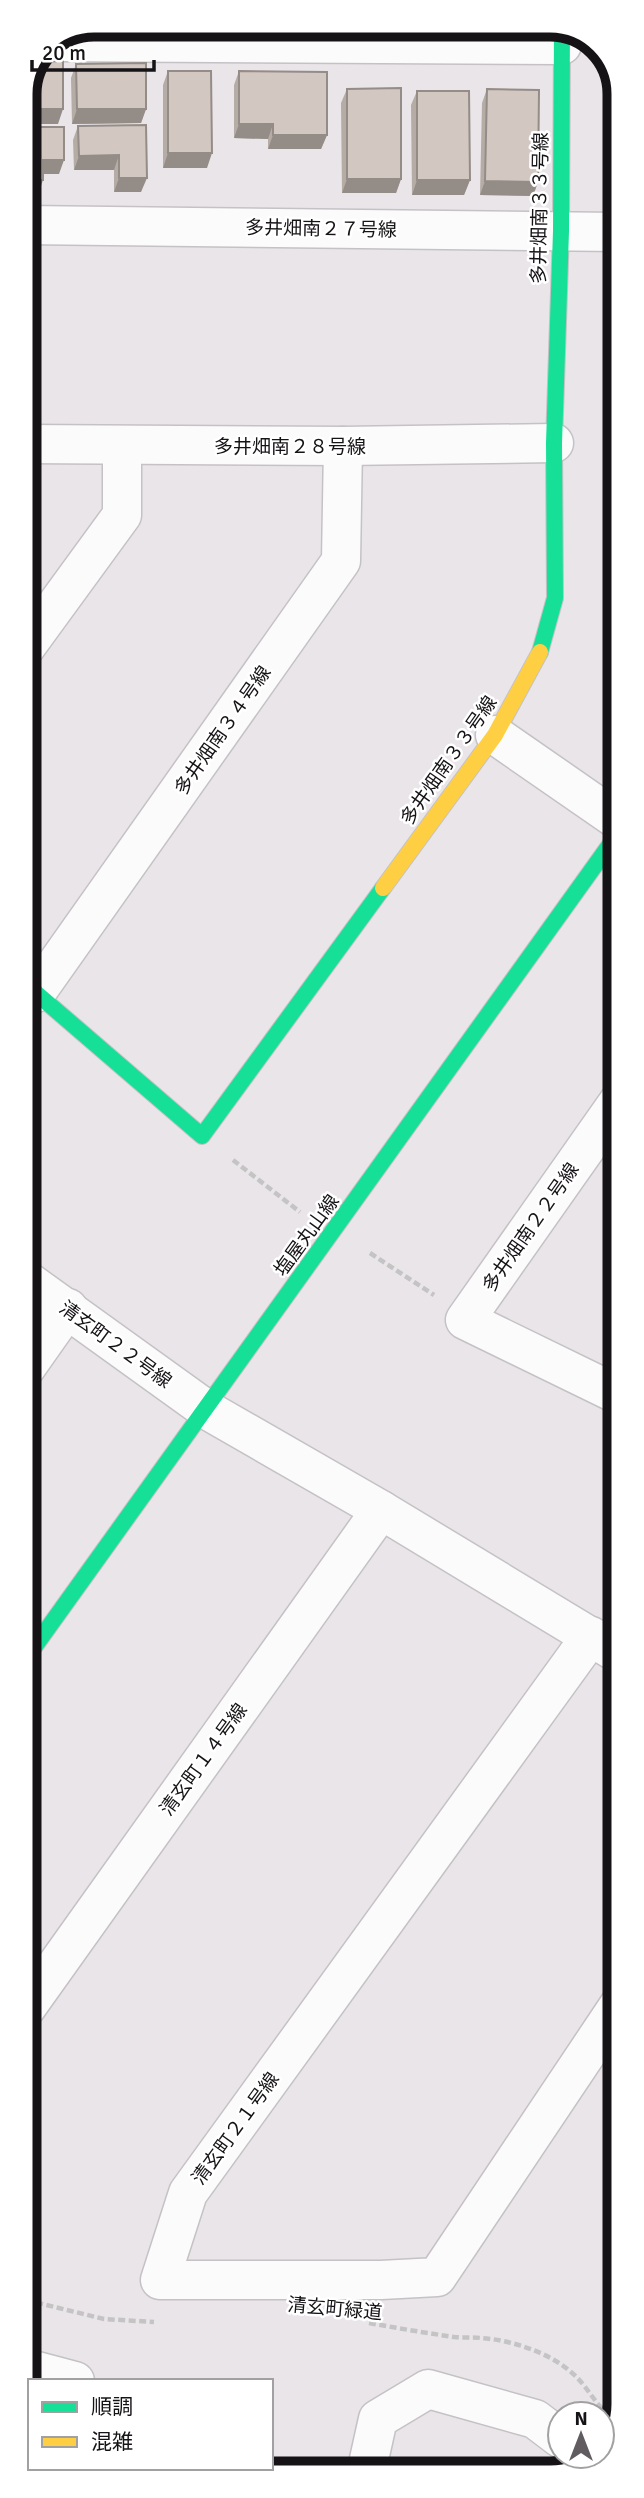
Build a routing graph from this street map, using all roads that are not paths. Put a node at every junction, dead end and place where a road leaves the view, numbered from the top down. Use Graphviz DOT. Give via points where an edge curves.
graph roads {
  1 [pos="477,37"];
  2 [pos="562,38"];
  3 [pos="70,42"];
  4 [pos="37,225"];
  5 [pos="561,231"];
  6 [pos="607,232"];
  7 [pos="554,443"];
  8 [pos="37,444"];
  9 [pos="122,446"];
  10 [pos="343,446"];
  11 [pos="37,632"];
  12 [pos="495,734"];
  13 [pos="607,813"];
  14 [pos="607,849"];
  15 [pos="37,978"];
  16 [pos="37,991"];
  17 [pos="607,1118"];
  18 [pos="37,1287"];
  19 [pos="68,1308"];
  20 [pos="37,1352"];
  21 [pos="607,1389"];
  22 [pos="207,1410"];
  23 [pos="381,1510"];
  24 [pos="37,1644"];
  25 [pos="605,1645"];
  26 [pos="37,1993"];
  27 [pos="607,2023"];
  28 [pos="37,2371"];
  29 [pos="67,2379"];
  30 [pos="546,2427"];
  31 [pos="369,2461"];
  1 -- 3 [label="street"];
  2 -- 5 [label="street, 多井畑南３３号線"];
  4 -- 5 [label="street, 多井畑南２７号線"];
  5 -- 6 [label="street, 多井畑南２７号線"];
  5 -- 7 [label="street, 多井畑南３３号線"];
  7 -- 10 [label="street, 多井畑南２８号線"];
  7 -- 12 [label="street, 多井畑南３３号線" via="555,598 540,652"];
  8 -- 9 [label="street, 多井畑南２８号線"];
  9 -- 10 [label="street, 多井畑南２８号線"];
  9 -- 11 [label="street" via="122,515"];
  10 -- 15 [label="street, 多井畑南３４号線" via="341,561"];
  12 -- 13 [label="street"];
  12 -- 16 [label="street, 多井畑南３３号線" via="202,1136"];
  14 -- 22 [label="street, 塩屋丸山線"];
  17 -- 21 [label="street, 多井畑南２２号線" via="466,1318"];
  18 -- 19 [label="street, 清玄町２２号線"];
  19 -- 20 [label="street"];
  19 -- 22 [label="street, 清玄町２２号線"];
  22 -- 23 [label="street, 清玄町２２号線"];
  22 -- 24 [label="street, 塩屋丸山線"];
  23 -- 25 [label="street, 清玄町２２号線"];
  23 -- 26 [label="street, 清玄町１４号線"];
  25 -- 27 [label="street, 清玄町２１号線" via="188,2193 160,2280 437,2277"];
  28 -- 29 [label="street"];
  30 -- 31 [label="street" via="535,2419 428,2389 378,2419"];
}
